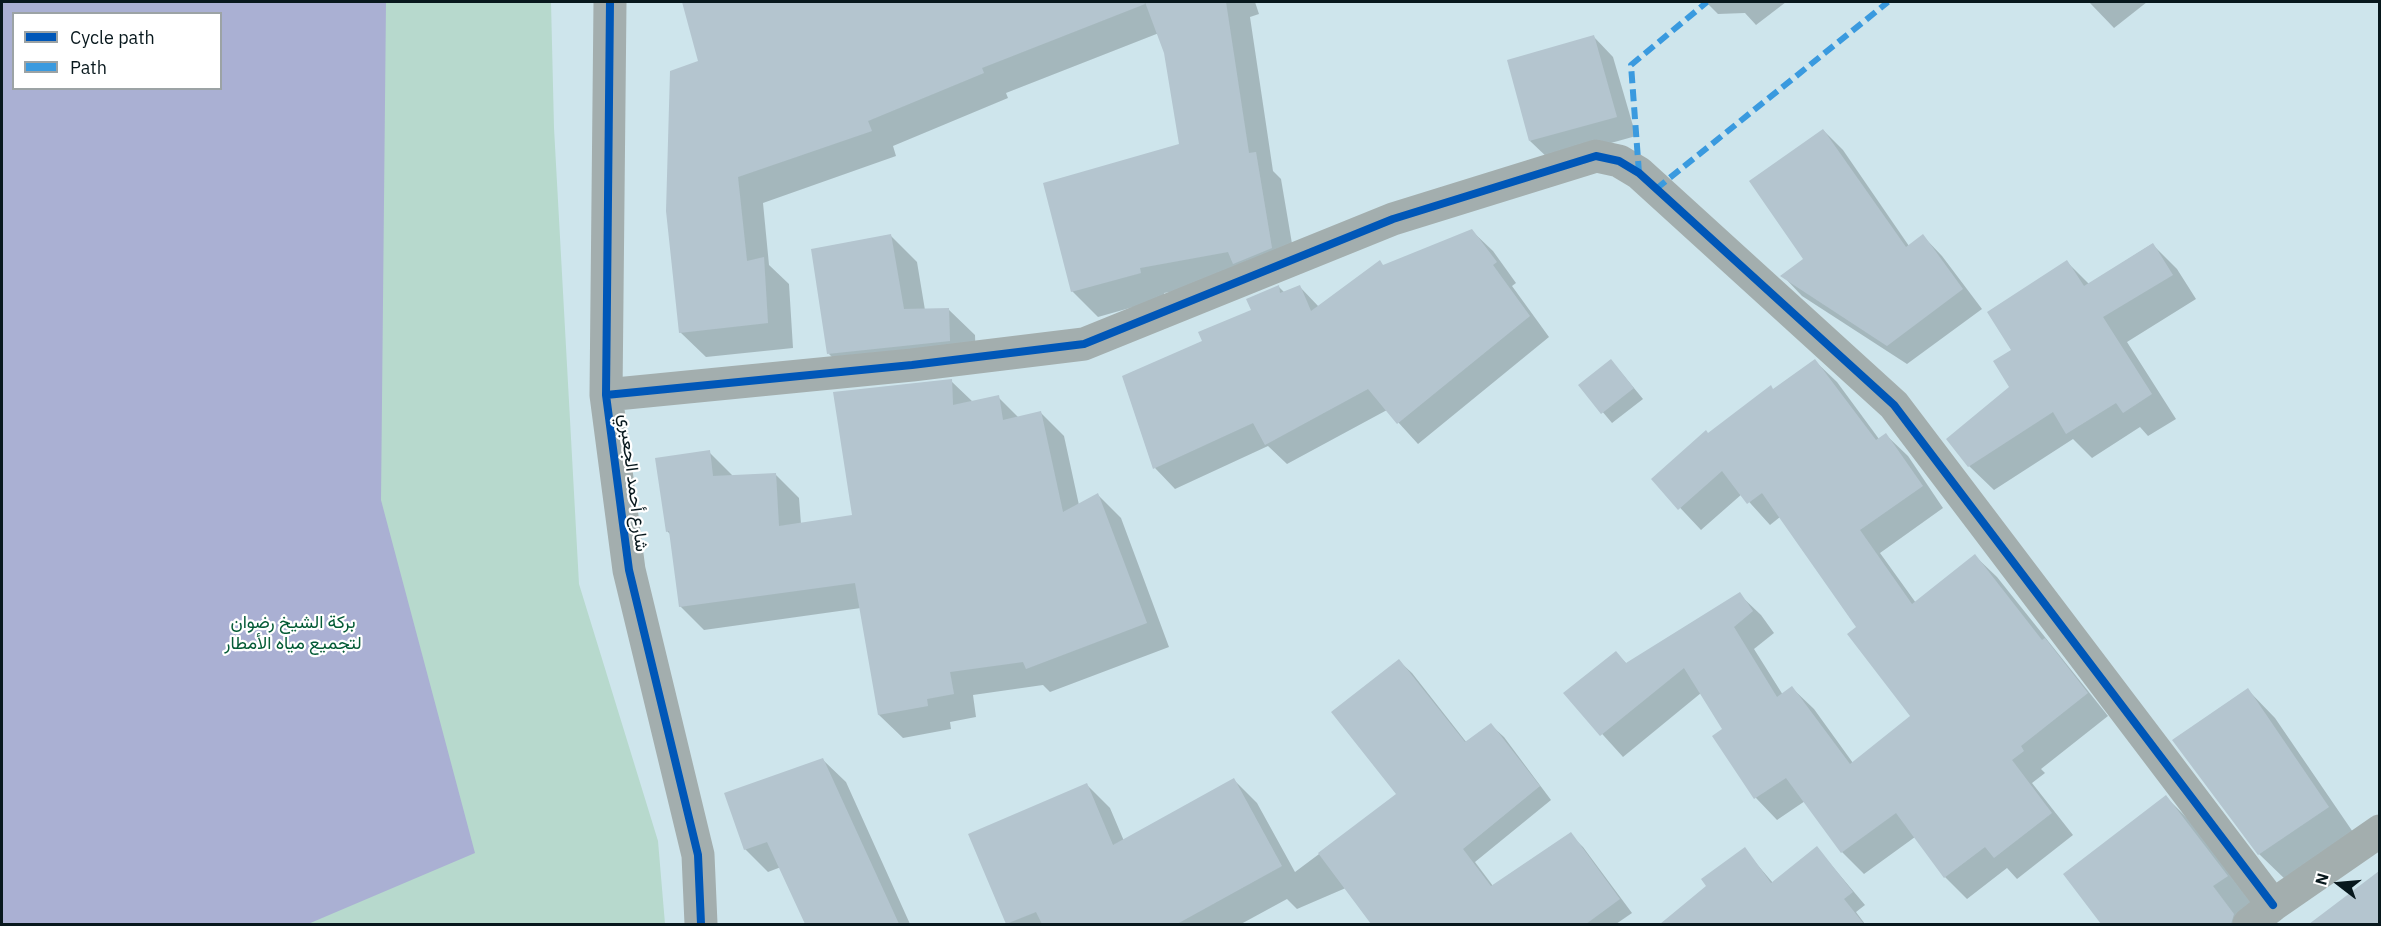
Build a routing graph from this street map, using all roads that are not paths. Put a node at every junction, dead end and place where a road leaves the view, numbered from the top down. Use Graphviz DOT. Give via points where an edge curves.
graph roads {
  1 [pos="610,2"];
  2 [pos="606,395"];
  3 [pos="2379,831"];
  4 [pos="2261,915"];
  5 [pos="701,924"];
  1 -- 2 [label="street, شارع أحمد الجعبري"];
  2 -- 4 [label="street" via="1084,344 1392,219 1596,156 1619,161 1639,173 1894,405"];
  2 -- 5 [label="street, شارع أحمد الجعبري" via="629,570 698,855"];
  3 -- 4 [label="street"];
}
